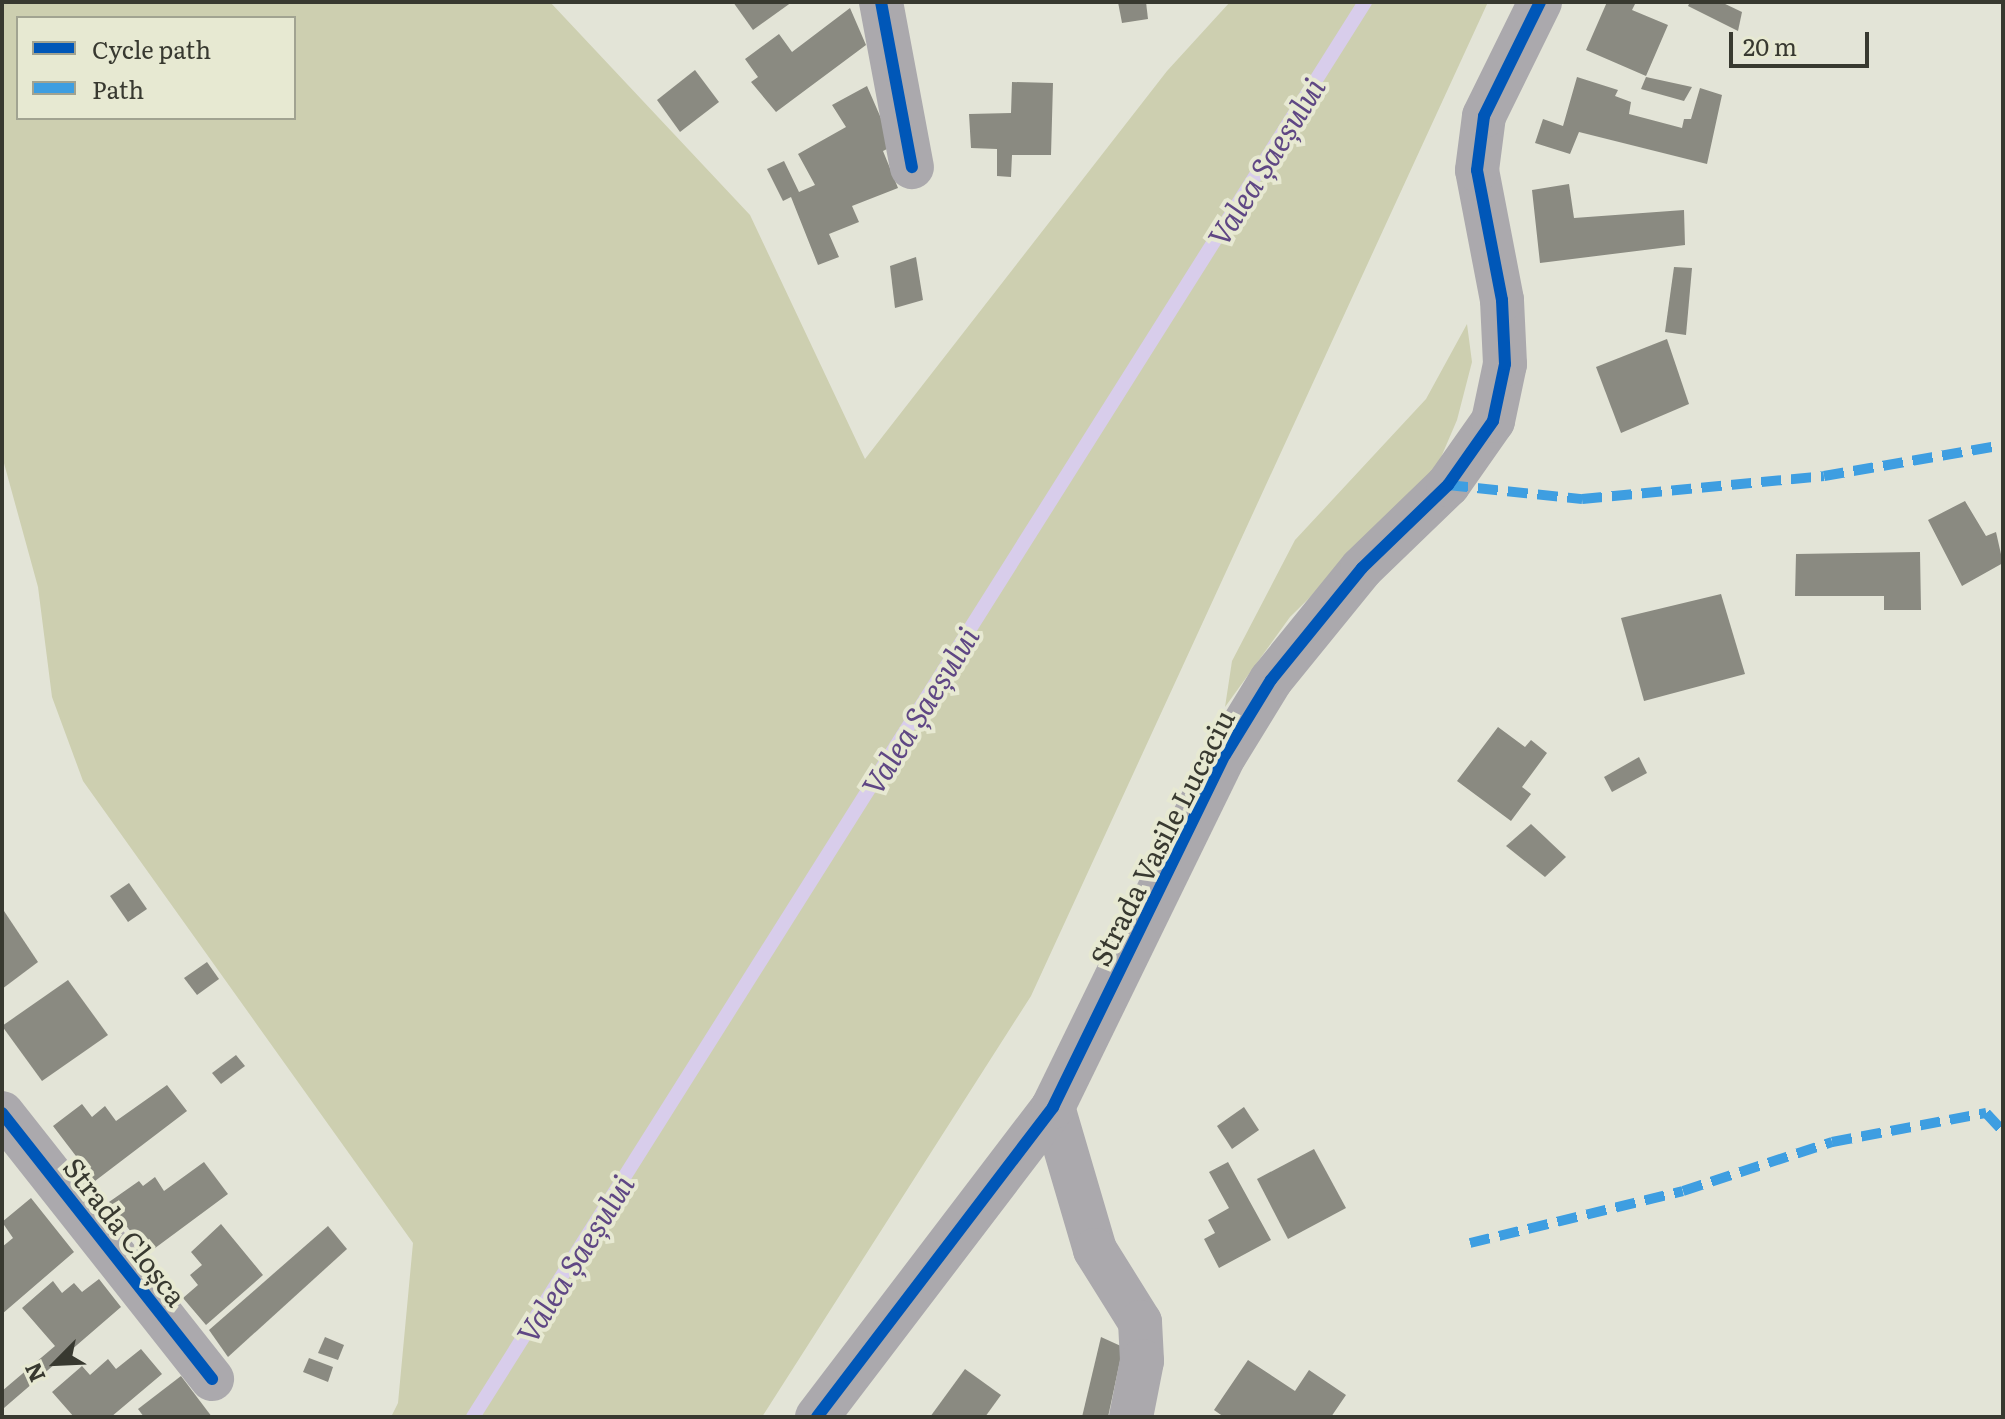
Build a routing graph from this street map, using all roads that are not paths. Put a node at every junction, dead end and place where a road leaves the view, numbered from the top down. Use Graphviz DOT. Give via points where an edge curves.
graph roads {
  1 [pos="881,2"];
  2 [pos="1540,2"];
  3 [pos="912,167"];
  4 [pos="1053,1107"];
  5 [pos="2,1113"];
  6 [pos="212,1379"];
  7 [pos="817,1417"];
  8 [pos="1131,1417"];
  1 -- 3 [label="street"];
  2 -- 4 [label="street, Strada Vasile Lucaciu" via="1484,116 1477,170 1502,300 1505,364 1493,421 1448,485 1362,568 1271,680 1225,755"];
  4 -- 7 [label="street, Strada Vasile Lucaciu"];
  4 -- 8 [label="street" via="1095,1250 1140,1322 1142,1361"];
  5 -- 6 [label="street, Strada Cloșca"];
}
